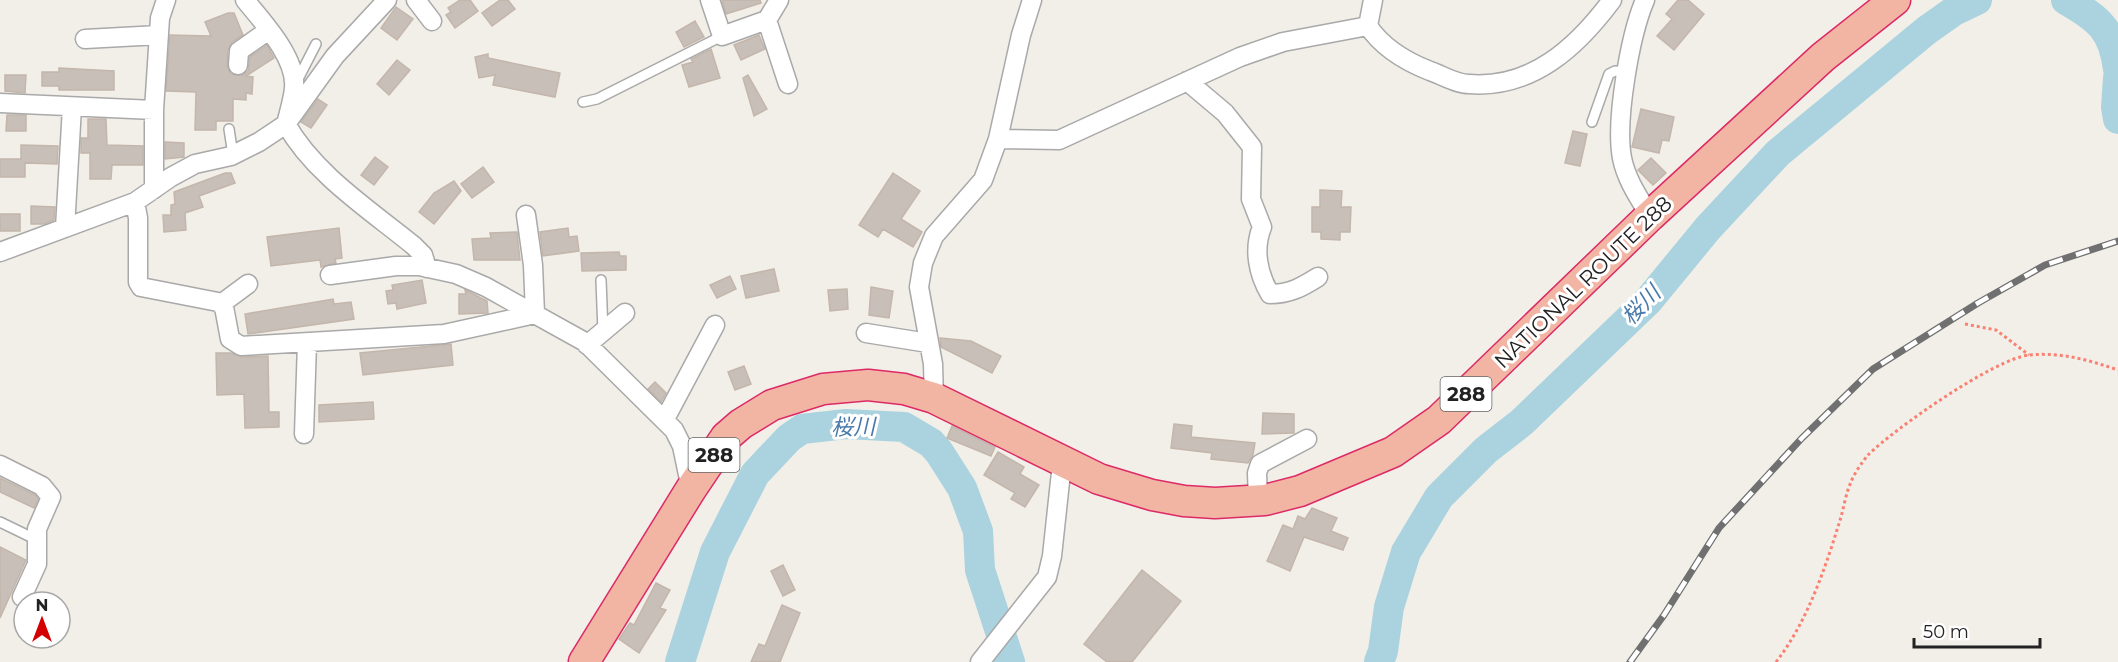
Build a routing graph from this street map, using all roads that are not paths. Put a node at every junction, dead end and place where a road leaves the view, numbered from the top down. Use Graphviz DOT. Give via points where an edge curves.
graph roads {
  1 [pos="245,0"];
  2 [pos="387,0"];
  3 [pos="416,0"];
  4 [pos="710,0"];
  5 [pos="779,0"];
  6 [pos="1373,0"];
  7 [pos="1612,0"];
  8 [pos="1645,0"];
  9 [pos="1895,0"];
  10 [pos="163,2"];
  11 [pos="1030,2"];
  12 [pos="767,20"];
  13 [pos="432,21"];
  14 [pos="1368,26"];
  15 [pos="269,30"];
  16 [pos="159,34"];
  17 [pos="722,36"];
  18 [pos="84,39"];
  19 [pos="316,44"];
  20 [pos="238,65"];
  21 [pos="1628,72"];
  22 [pos="1187,81"];
  23 [pos="788,84"];
  24 [pos="295,85"];
  25 [pos="583,102"];
  26 [pos="0,103"];
  27 [pos="72,107"];
  28 [pos="154,110"];
  29 [pos="1592,122"];
  30 [pos="286,124"];
  31 [pos="229,129"];
  32 [pos="998,139"];
  33 [pos="233,155"];
  34 [pos="154,189"];
  35 [pos="135,202"];
  36 [pos="526,215"];
  37 [pos="1650,216"];
  38 [pos="65,228"];
  39 [pos="0,252"];
  40 [pos="428,268"];
  41 [pos="330,275"];
  42 [pos="1318,277"];
  43 [pos="601,280"];
  44 [pos="248,284"];
  45 [pos="221,304"];
  46 [pos="625,313"];
  47 [pos="535,314"];
  48 [pos="715,325"];
  49 [pos="603,332"];
  50 [pos="866,333"];
  51 [pos="307,343"];
  52 [pos="928,343"];
  53 [pos="588,345"];
  54 [pos="934,398"];
  55 [pos="665,419"];
  56 [pos="304,434"];
  57 [pos="1307,439"];
  58 [pos="1062,463"];
  59 [pos="0,465"];
  60 [pos="691,489"];
  61 [pos="1258,500"];
  62 [pos="0,522"];
  63 [pos="35,539"];
  64 [pos="25,590"];
  65 [pos="584,662"];
  66 [pos="980,662"];
  1 -- 15 [label="street"];
  2 -- 30 [label="street" via="335,56"];
  3 -- 13 [label="street"];
  4 -- 17 [label="street"];
  5 -- 12 [label="street"];
  6 -- 14 [label="street"];
  7 -- 14 [label="street" via="1558,57 1524,78 1499,84 1467,85 1424,68 1392,50"];
  8 -- 21 [label="street"];
  9 -- 37 [label="highway, NATIONAL ROUTE 288 / 288" via="1822,57"];
  10 -- 16 [label="street"];
  11 -- 32 [label="street"];
  12 -- 17 [label="street"];
  12 -- 23 [label="street"];
  14 -- 22 [label="street" via="1283,42"];
  15 -- 20 [label="street" via="239,51"];
  15 -- 24 [label="street" via="279,43"];
  16 -- 18 [label="street"];
  16 -- 28 [label="street"];
  17 -- 25 [label="lane" via="597,99"];
  19 -- 24 [label="lane"];
  21 -- 29 [label="lane" via="1609,74"];
  21 -- 37 [label="street" via="1620,127 1622,160"];
  22 -- 32 [label="street" via="1059,140"];
  22 -- 42 [label="street" via="1225,113 1252,147 1251,199 1262,227 1257,240 1258,269 1270,294 1298,290"];
  24 -- 30 [label="street"];
  26 -- 27 [label="street"];
  27 -- 28 [label="street"];
  27 -- 38 [label="street"];
  28 -- 34 [label="street"];
  30 -- 33 [label="street"];
  30 -- 40 [label="street" via="320,167 414,246"];
  31 -- 33 [label="lane"];
  32 -- 52 [label="street" via="983,180 934,236 923,263 919,287"];
  33 -- 34 [label="street" via="195,164"];
  34 -- 35 [label="street"];
  35 -- 38 [label="street"];
  35 -- 45 [label="street" via="141,287"];
  36 -- 47 [label="street"];
  37 -- 61 [label="highway, NATIONAL ROUTE 288 / 288" via="1420,435 1329,481 1300,492"];
  38 -- 39 [label="street"];
  40 -- 41 [label="street" via="396,266"];
  40 -- 47 [label="street" via="456,274"];
  43 -- 49 [label="lane"];
  44 -- 45 [label="street"];
  45 -- 51 [label="street" via="233,343"];
  46 -- 49 [label="street"];
  47 -- 51 [label="street" via="444,334"];
  47 -- 53 [label="street"];
  48 -- 55 [label="street"];
  49 -- 53 [label="street"];
  50 -- 52 [label="street"];
  51 -- 56 [label="street"];
  52 -- 54 [label="street"];
  53 -- 55 [label="street"];
  54 -- 58 [label="highway, NATIONAL ROUTE 288 / 288"];
  54 -- 60 [label="highway, 288" via="904,389 868,385 823,389 792,397 772,405 726,437"];
  55 -- 60 [label="street" via="682,446"];
  57 -- 61 [label="street" via="1260,464"];
  58 -- 61 [label="highway, NATIONAL ROUTE 288 / 288" via="1152,495 1205,502"];
  58 -- 66 [label="street" via="1047,577"];
  59 -- 63 [label="street" via="50,494"];
  60 -- 65 [label="highway, 288"];
  62 -- 63 [label="lane"];
  63 -- 64 [label="street" via="37,564"];
}
